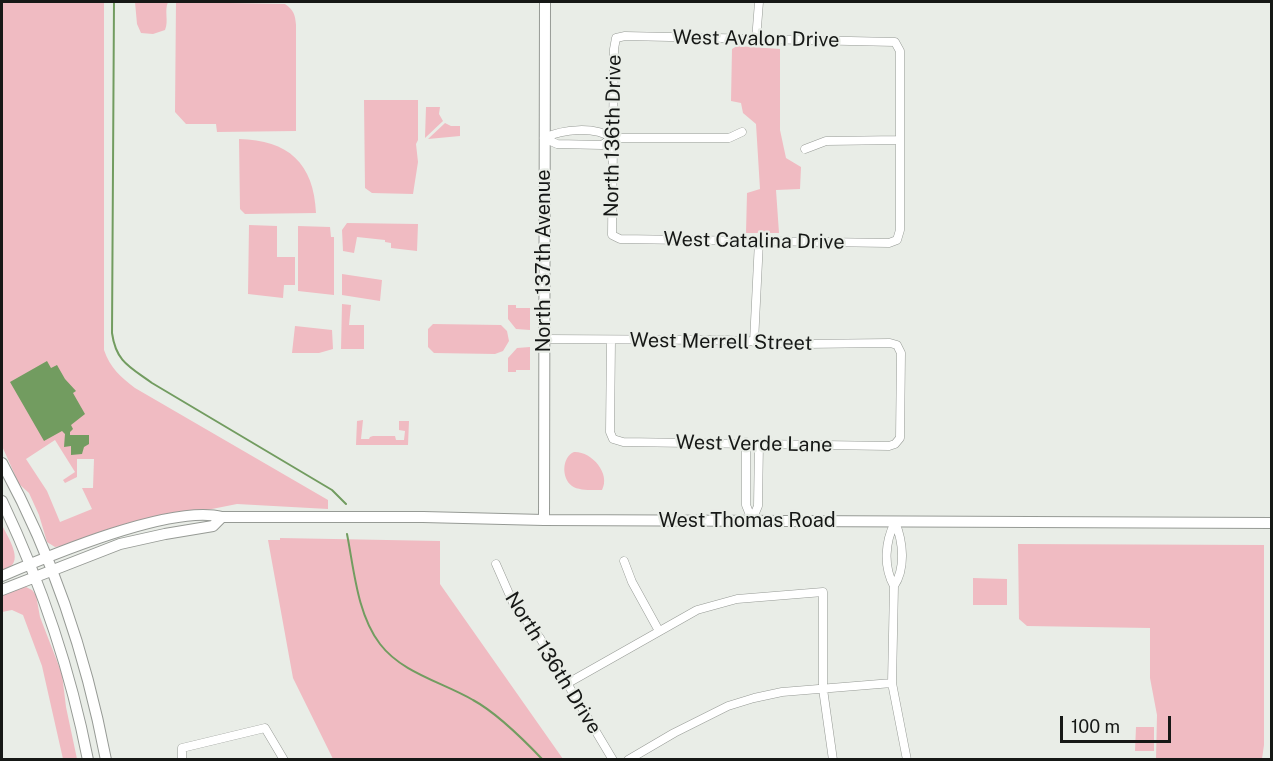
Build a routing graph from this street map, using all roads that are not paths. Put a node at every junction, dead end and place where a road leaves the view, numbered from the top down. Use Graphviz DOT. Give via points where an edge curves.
graph roads {
  1 [pos="545,2"];
  2 [pos="759,2"];
  3 [pos="616,38"];
  4 [pos="756,39"];
  5 [pos="741,132"];
  6 [pos="544,138"];
  7 [pos="612,138"];
  8 [pos="900,141"];
  9 [pos="805,149"];
  10 [pos="612,235"];
  11 [pos="759,241"];
  12 [pos="544,339"];
  13 [pos="611,340"];
  14 [pos="754,342"];
  15 [pos="746,442"];
  16 [pos="759,443"];
  17 [pos="895,444"];
  18 [pos="2,463"];
  19 [pos="2,501"];
  20 [pos="222,517"];
  21 [pos="544,520"];
  22 [pos="753,520"];
  23 [pos="894,522"];
  24 [pos="1272,524"];
  25 [pos="47,558"];
  26 [pos="624,561"];
  27 [pos="30,564"];
  28 [pos="496,564"];
  29 [pos="52,569"];
  30 [pos="36,575"];
  31 [pos="2,576"];
  32 [pos="894,586"];
  33 [pos="2,590"];
  34 [pos="659,631"];
  35 [pos="568,683"];
  36 [pos="892,683"];
  37 [pos="823,689"];
  38 [pos="88,759"];
  39 [pos="106,759"];
  40 [pos="182,759"];
  41 [pos="284,759"];
  42 [pos="613,759"];
  43 [pos="628,759"];
  44 [pos="833,759"];
  45 [pos="907,759"];
  1 -- 6 [label="main road, North 137th Avenue"];
  2 -- 4 [label="street"];
  3 -- 4 [label="street, West Avalon Drive"];
  3 -- 7 [label="street, North 136th Drive"];
  4 -- 8 [label="street, West Avalon Drive" via="895,42 900,51"];
  5 -- 7 [label="street" via="729,138"];
  6 -- 7 [label="street" via="557,132 602,132"];
  6 -- 7 [label="street" via="558,144 579,145 602,145"];
  6 -- 12 [label="main road, North 137th Avenue"];
  7 -- 10 [label="street, North 136th Drive"];
  8 -- 9 [label="street" via="825,141"];
  8 -- 11 [label="street, West Catalina Drive" via="897,240"];
  10 -- 11 [label="street, West Catalina Drive" via="620,239"];
  11 -- 14 [label="street"];
  12 -- 13 [label="street, West Merrell Street"];
  12 -- 21 [label="main road, North 137th Avenue"];
  13 -- 14 [label="street, West Merrell Street"];
  13 -- 15 [label="street, West Verde Lane" via="610,432 614,439"];
  14 -- 17 [label="street, West Merrell Street" via="897,345 901,353 900,434"];
  15 -- 16 [label="street, West Verde Lane"];
  15 -- 22 [label="street" via="746,505"];
  16 -- 17 [label="street, West Verde Lane"];
  16 -- 22 [label="street" via="758,506"];
  18 -- 25 [label="main road"];
  19 -- 27 [label="main road"];
  20 -- 21 [label="main road, West Thomas Road"];
  20 -- 25 [label="main road, West Thomas Road" via="204,514 161,521"];
  20 -- 29 [label="main road, West Thomas Road" via="213,526 120,544"];
  21 -- 22 [label="main road, West Thomas Road"];
  22 -- 23 [label="main road, West Thomas Road"];
  23 -- 24 [label="main road, West Thomas Road"];
  23 -- 32 [label="street" via="887,537 887,573"];
  23 -- 32 [label="street" via="901,537 901,576"];
  25 -- 27 [label="main road, West Thomas Road"];
  25 -- 29 [label="main road"];
  26 -- 34 [label="street"];
  27 -- 30 [label="main road"];
  27 -- 31 [label="main road, West Thomas Road"];
  28 -- 35 [label="street, North 136th Drive" via="514,605"];
  29 -- 30 [label="main road, West Thomas Road"];
  29 -- 39 [label="main road" via="83,658"];
  30 -- 33 [label="main road, West Thomas Road"];
  30 -- 38 [label="main road" via="67,668"];
  32 -- 36 [label="street"];
  34 -- 35 [label="street"];
  34 -- 37 [label="street" via="697,610 737,599 823,592"];
  35 -- 42 [label="street, North 136th Drive"];
  36 -- 37 [label="street"];
  36 -- 45 [label="street"];
  37 -- 43 [label="street" via="783,692 728,706"];
  37 -- 44 [label="street"];
  40 -- 41 [label="street" via="182,748 265,728"];
}
